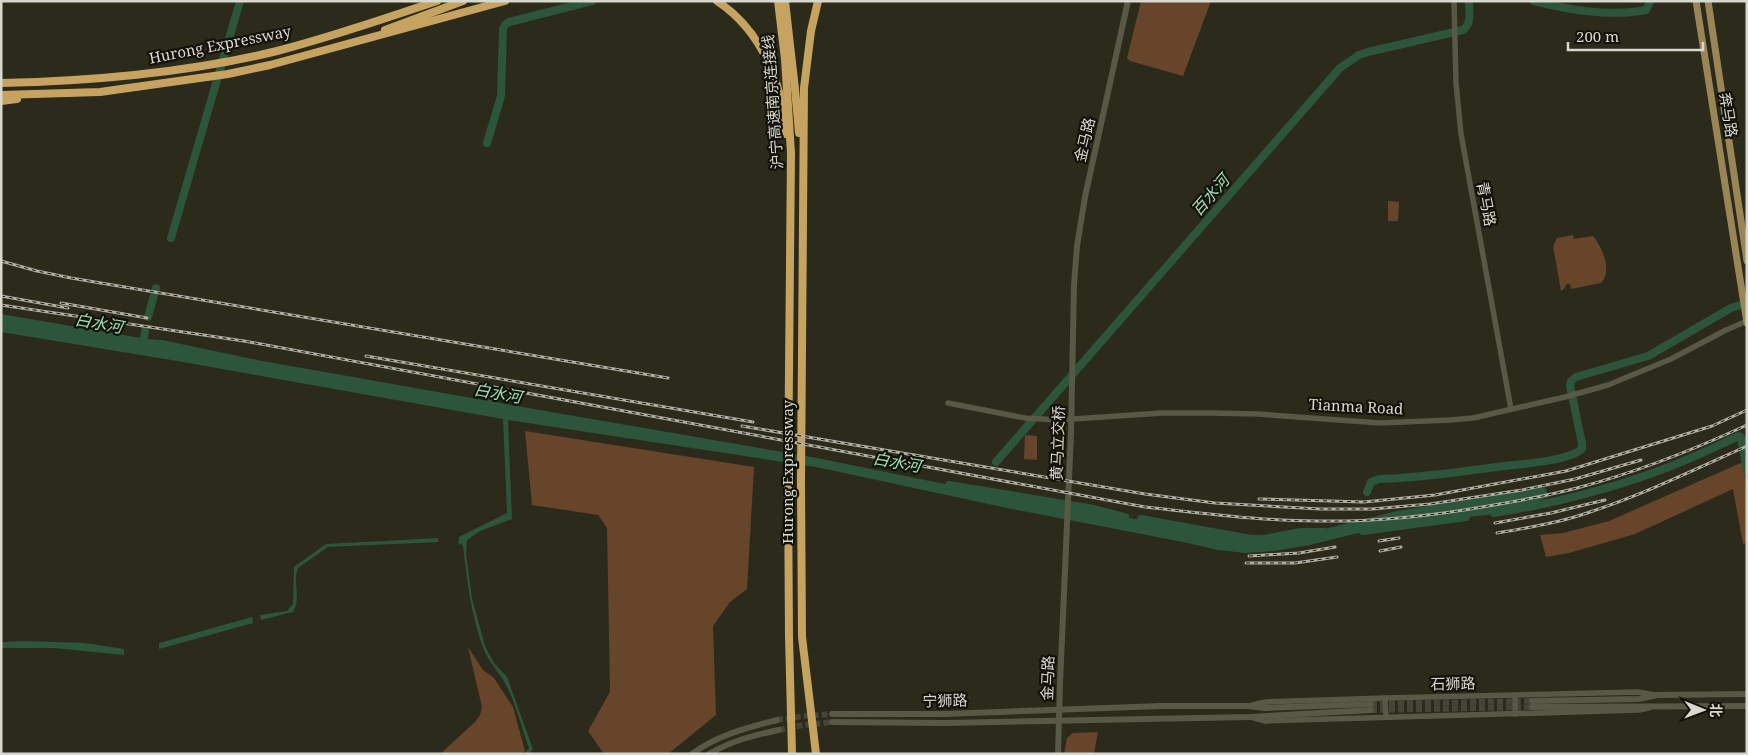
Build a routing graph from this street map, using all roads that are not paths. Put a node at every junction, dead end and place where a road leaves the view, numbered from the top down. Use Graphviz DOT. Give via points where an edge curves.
graph roads {
  1 [pos="437,1"];
  2 [pos="463,1"];
  3 [pos="492,1"];
  4 [pos="505,1"];
  5 [pos="717,1"];
  6 [pos="723,1"];
  7 [pos="778,1"];
  8 [pos="785,1"];
  9 [pos="818,1"];
  10 [pos="1128,1"];
  11 [pos="1454,1"];
  12 [pos="1696,1"];
  13 [pos="1708,1"];
  14 [pos="734,13"];
  15 [pos="446,18"];
  16 [pos="351,43"];
  17 [pos="1,83"];
  18 [pos="63,94"];
  19 [pos="1,95"];
  20 [pos="1,101"];
  21 [pos="803,190"];
  22 [pos="790,200"];
  23 [pos="1747,262"];
  24 [pos="1074,285"];
  25 [pos="1747,322"];
  26 [pos="948,402"];
  27 [pos="1511,409"];
  28 [pos="1064,602"];
  29 [pos="1747,694"];
  30 [pos="1515,695"];
  31 [pos="1657,695"];
  32 [pos="1385,698"];
  33 [pos="1249,706"];
  34 [pos="1747,706"];
  35 [pos="1654,707"];
  36 [pos="1059,710"];
  37 [pos="832,714"];
  38 [pos="1515,714"];
  39 [pos="1386,717"];
  40 [pos="1250,718"];
  41 [pos="777,720"];
  42 [pos="1059,721"];
  43 [pos="832,722"];
  44 [pos="779,730"];
  45 [pos="692,754"];
  46 [pos="709,754"];
  47 [pos="792,754"];
  48 [pos="816,754"];
  49 [pos="1058,754"];
  1 -- 17 [label="highway, Hurong Expressway" via="316,40 217,63 63,82"];
  2 -- 16 [label="highway"];
  3 -- 15 [label="highway"];
  4 -- 15 [label="highway"];
  5 -- 14 [label="highway"];
  6 -- 14 [label="highway"];
  7 -- 22 [label="highway, 沪宁高速南京连接线" via="790,126"];
  8 -- 21 [label="highway, 沪宁高速南京连接线" via="796,89"];
  9 -- 21 [label="highway" via="810,31 804,88"];
  10 -- 24 [label="main road, 金马路" via="1085,197"];
  11 -- 27 [label="street, 青马路" via="1461,134"];
  12 -- 25 [label="main road, 奔马路"];
  13 -- 23 [label="main road, 奔马路"];
  14 -- 22 [label="highway" via="765,54 779,90 784,111"];
  15 -- 16 [label="highway"];
  16 -- 18 [label="highway, Hurong Expressway" via="212,77"];
  18 -- 19 [label="highway, Hurong Expressway"];
  18 -- 20 [label="highway"];
  21 -- 48 [label="highway, Hurong Expressway" via="802,637"];
  22 -- 47 [label="highway, Hurong Expressway" via="788,480"];
  24 -- 28 [label="main road, 黄马立交桥"];
  25 -- 27 [label="street, Tianma Road" via="1608,385"];
  26 -- 27 [label="street, Tianma Road" via="1025,418 1058,420 1210,413 1401,423 1473,418"];
  28 -- 36 [label="main road, 金马路"];
  29 -- 31 [label="main road, 石狮路"];
  30 -- 31 [label="street, 石狮路" via="1638,692"];
  30 -- 32 [label="street, 石狮路"];
  30 -- 38 [label="street"];
  31 -- 35 [label="main road, 石狮路" via="1639,699 1532,704"];
  32 -- 33 [label="street, 石狮路" via="1265,702"];
  32 -- 39 [label="street"];
  33 -- 36 [label="main road, 石狮路"];
  33 -- 40 [label="main road, 石狮路" via="1371,707"];
  34 -- 35 [label="main road, 石狮路"];
  35 -- 38 [label="street, 石狮路"];
  36 -- 37 [label="main road, 宁狮路"];
  36 -- 42 [label="main road, 金马路"];
  38 -- 39 [label="street, 石狮路"];
  39 -- 40 [label="street, 石狮路" via="1265,721"];
  40 -- 42 [label="main road, 石狮路"];
  41 -- 45 [label="main road" via="742,729"];
  42 -- 43 [label="main road, 宁狮路"];
  42 -- 49 [label="main road, 金马路"];
  44 -- 46 [label="main road" via="750,736"];
}
